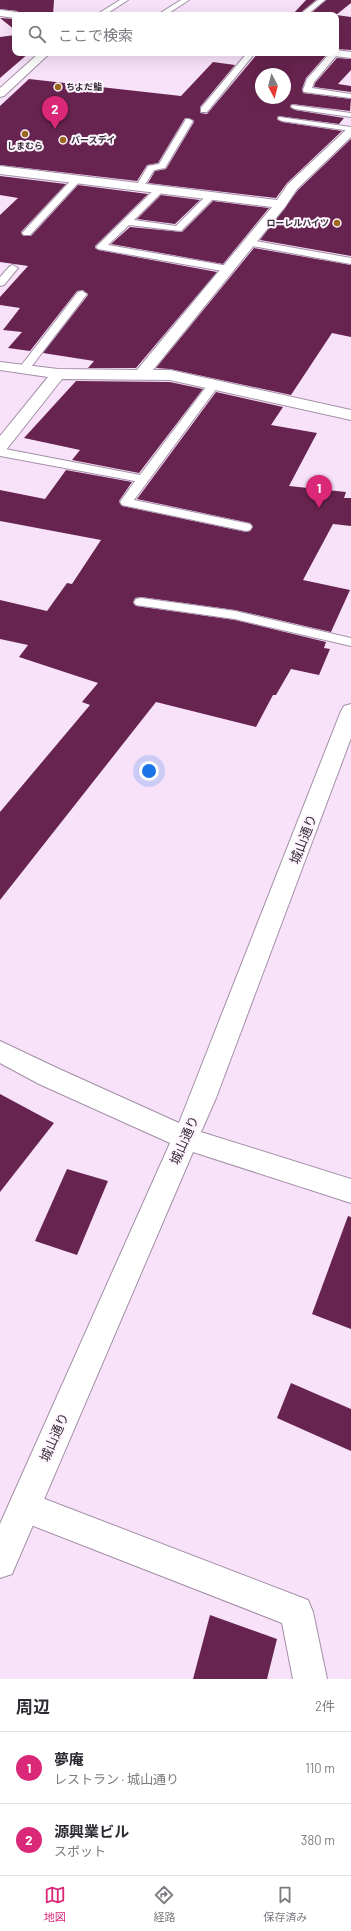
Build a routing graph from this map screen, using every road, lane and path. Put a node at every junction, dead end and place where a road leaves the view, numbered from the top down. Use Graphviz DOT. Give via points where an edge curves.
graph roads {
  1 [pos="125,0"];
  2 [pos="186,0"];
  3 [pos="322,0"];
  4 [pos="105,12"];
  5 [pos="166,12"];
  6 [pos="307,12"];
  7 [pos="0,14"];
  8 [pos="12,15"];
  9 [pos="339,54"];
  10 [pos="351,55"];
  11 [pos="41,56"];
  12 [pos="249,56"];
  13 [pos="331,56"];
  14 [pos="0,94"];
  15 [pos="351,96"];
  16 [pos="295,107"];
  17 [pos="204,110"];
  18 [pos="351,115"];
  19 [pos="282,119"];
  20 [pos="189,121"];
  21 [pos="351,130"];
  22 [pos="0,170"];
  23 [pos="77,179"];
  24 [pos="140,186"];
  25 [pos="160,189"];
  26 [pos="212,195"];
  27 [pos="281,204"];
  28 [pos="127,222"];
  29 [pos="27,233"];
  30 [pos="250,243"];
  31 [pos="351,261"];
  32 [pos="13,268"];
  33 [pos="228,269"];
  34 [pos="0,283"];
  35 [pos="82,294"];
  36 [pos="0,366"];
  37 [pos="24,369"];
  38 [pos="58,374"];
  39 [pos="142,374"];
  40 [pos="213,385"];
  41 [pos="351,415"];
  42 [pos="3,440"];
  43 [pos="0,452"];
  44 [pos="143,479"];
  45 [pos="246,527"];
  46 [pos="141,602"];
  47 [pos="351,642"];
  48 [pos="351,711"];
  49 [pos="0,1051"];
  50 [pos="185,1138"];
  51 [pos="351,1191"];
  52 [pos="24,1507"];
  53 [pos="0,1562"];
  54 [pos="310,1679"];
  1 -- 4 [label="lane"];
  2 -- 5 [label="lane"];
  3 -- 6 [label="lane"];
  7 -- 8 [label="street"];
  9 -- 10 [label="street"];
  11 -- 14 [label="street"];
  12 -- 17 [label="lane"];
  13 -- 15 [label="lane" via="310,81 307,90"];
  16 -- 18 [label="lane"];
  19 -- 21 [label="lane"];
  20 -- 24 [label="lane" via="162,166 151,168"];
  21 -- 27 [label="street" via="292,187"];
  22 -- 23 [label="street"];
  23 -- 24 [label="street"];
  23 -- 29 [label="lane"];
  24 -- 25 [label="street"];
  25 -- 26 [label="street"];
  25 -- 28 [label="lane"];
  26 -- 27 [label="street"];
  26 -- 28 [label="lane" via="178,229"];
  27 -- 30 [label="street"];
  28 -- 33 [label="lane" via="102,247"];
  30 -- 31 [label="lane"];
  30 -- 33 [label="street"];
  32 -- 34 [label="lane"];
  33 -- 39 [label="street"];
  35 -- 37 [label="lane"];
  36 -- 37 [label="street"];
  37 -- 38 [label="street"];
  38 -- 39 [label="street"];
  38 -- 42 [label="street"];
  39 -- 40 [label="street" via="170,375"];
  40 -- 41 [label="street"];
  40 -- 44 [label="lane"];
  43 -- 44 [label="lane"];
  44 -- 45 [label="lane" via="126,502"];
  46 -- 47 [label="lane" via="235,615"];
  48 -- 50 [label="street, 城山通り" via="209,1084"];
  49 -- 50 [label="street" via="48,1076"];
  50 -- 51 [label="street"];
  50 -- 52 [label="street, 城山通り"];
  52 -- 53 [label="street, 城山通り"];
  52 -- 54 [label="street" via="296,1612"];
}
